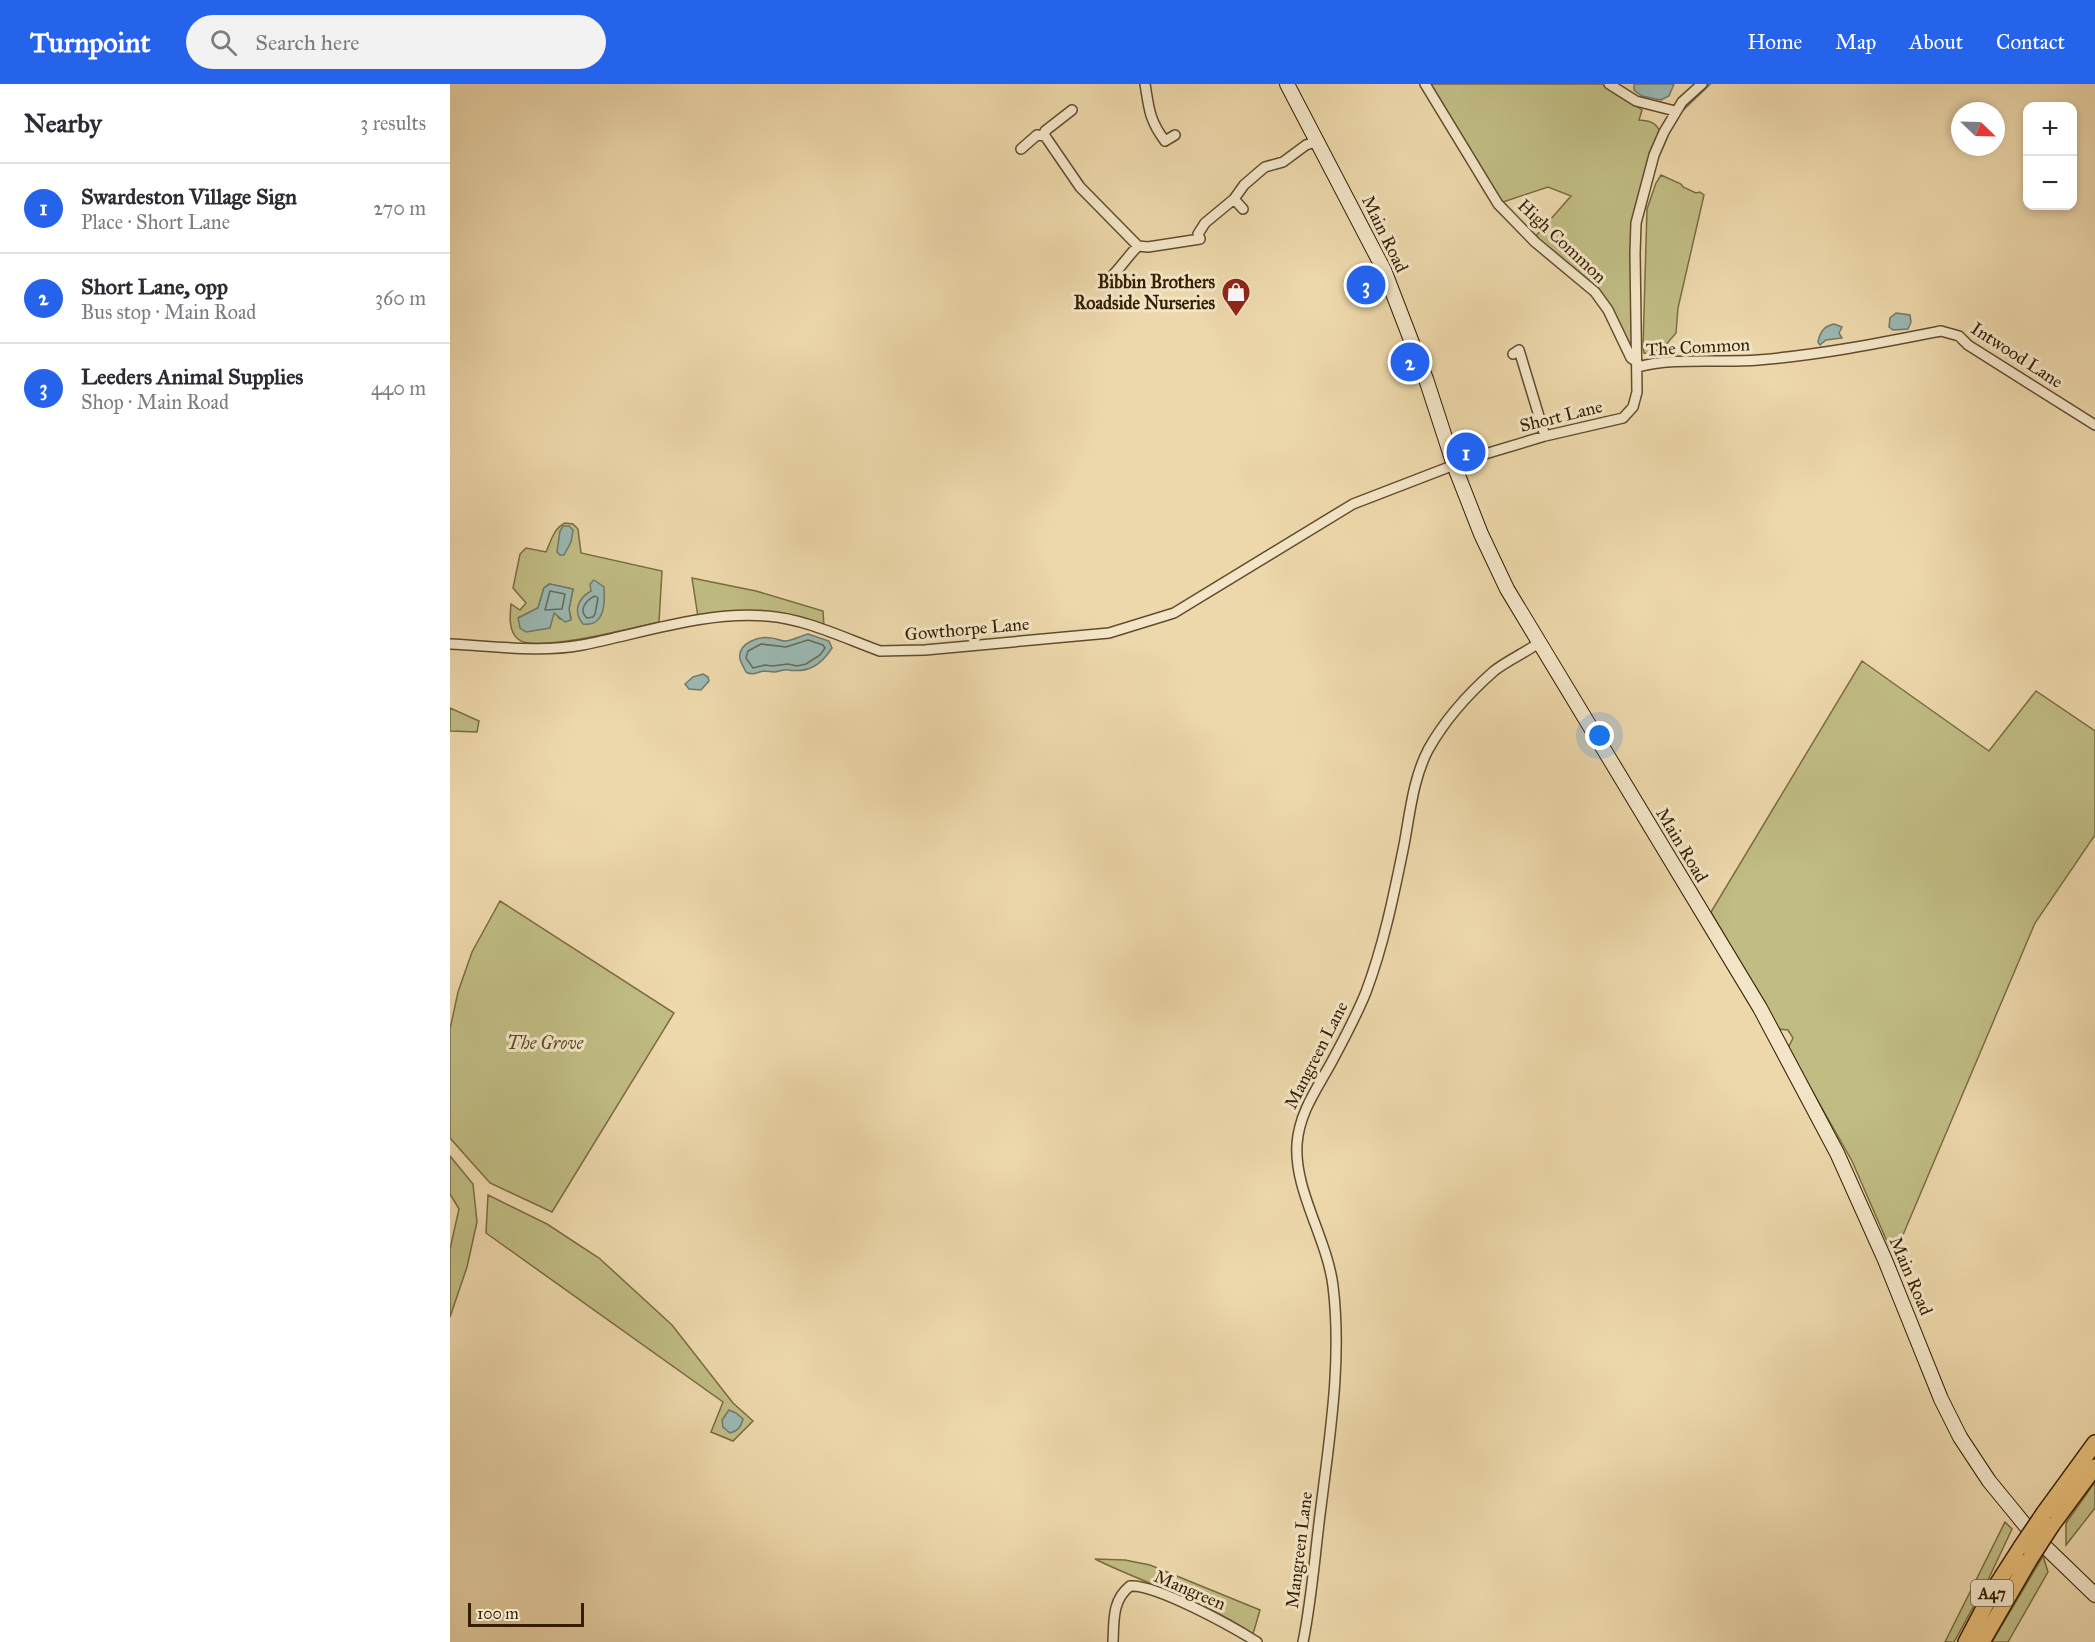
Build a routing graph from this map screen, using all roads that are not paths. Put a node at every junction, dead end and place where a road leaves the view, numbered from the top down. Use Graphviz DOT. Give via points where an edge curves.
graph roads {
  1 [pos="1144,84"];
  2 [pos="1287,84"];
  3 [pos="1425,84"];
  4 [pos="1609,84"];
  5 [pos="1702,84"];
  6 [pos="1072,110"];
  7 [pos="1675,111"];
  8 [pos="1175,135"];
  9 [pos="1045,136"];
  10 [pos="1165,141"];
  11 [pos="1318,141"];
  12 [pos="1155,145"];
  13 [pos="1021,148"];
  14 [pos="1234,199"];
  15 [pos="1243,209"];
  16 [pos="1138,246"];
  17 [pos="1108,280"];
  18 [pos="1950,332"];
  19 [pos="1518,349"];
  20 [pos="1638,365"];
  21 [pos="2095,425"];
  22 [pos="1545,436"];
  23 [pos="1454,465"];
  24 [pos="1539,642"];
  25 [pos="450,644"];
  26 [pos="2095,1443"];
  27 [pos="2095,1467"];
  28 [pos="2048,1519"];
  29 [pos="2026,1553"];
  30 [pos="2095,1595"];
  31 [pos="1113,1642"];
  32 [pos="1257,1642"];
  33 [pos="1303,1642"];
  34 [pos="1966,1642"];
  35 [pos="1982,1642"];
  1 -- 10 [label="street" via="1151,120"];
  2 -- 11 [label="main road, Main Road"];
  3 -- 20 [label="street, High Common" via="1498,204 1535,242 1595,292"];
  4 -- 7 [label="street" via="1636,101"];
  5 -- 7 [label="street, The Common"];
  6 -- 9 [label="street"];
  7 -- 20 [label="street, The Common" via="1654,155 1636,223"];
  8 -- 10 [label="street"];
  9 -- 13 [label="street" via="1037,135"];
  9 -- 16 [label="street" via="1080,187"];
  10 -- 12 [label="street"];
  11 -- 14 [label="street" via="1284,162 1265,167"];
  11 -- 23 [label="main road, Main Road" via="1391,287"];
  14 -- 15 [label="street"];
  14 -- 16 [label="street" via="1205,223 1198,234 1200,239"];
  16 -- 17 [label="street"];
  18 -- 20 [label="street, The Common" via="1802,356"];
  18 -- 21 [label="street, Intwood Lane"];
  19 -- 22 [label="street"];
  20 -- 22 [label="street, Short Lane" via="1636,402 1627,415"];
  22 -- 23 [label="street, Short Lane"];
  23 -- 24 [label="main road, Main Road" via="1507,589"];
  23 -- 25 [label="street, Gowthorpe Lane" via="1353,504 1174,613 1109,633 880,651 792,619 744,615 564,647"];
  24 -- 30 [label="main road, Main Road" via="1765,1016 1837,1153 1960,1437 1989,1481 2034,1536"];
  24 -- 33 [label="street, Mangreen Lane" via="1477,688 1428,751 1417,777 1392,900 1366,990 1310,1098 1298,1132 1301,1178 1329,1261 1337,1338 1329,1441"];
  26 -- 28 [label="highway, A47"];
  27 -- 28 [label="highway, A47"];
  28 -- 29 [label="highway, A47, bridge"];
  29 -- 34 [label="highway, A47" via="1994,1589"];
  29 -- 35 [label="highway, A47"];
  31 -- 32 [label="street, Mangreen" via="1119,1598 1130,1586 1202,1611"];
}
